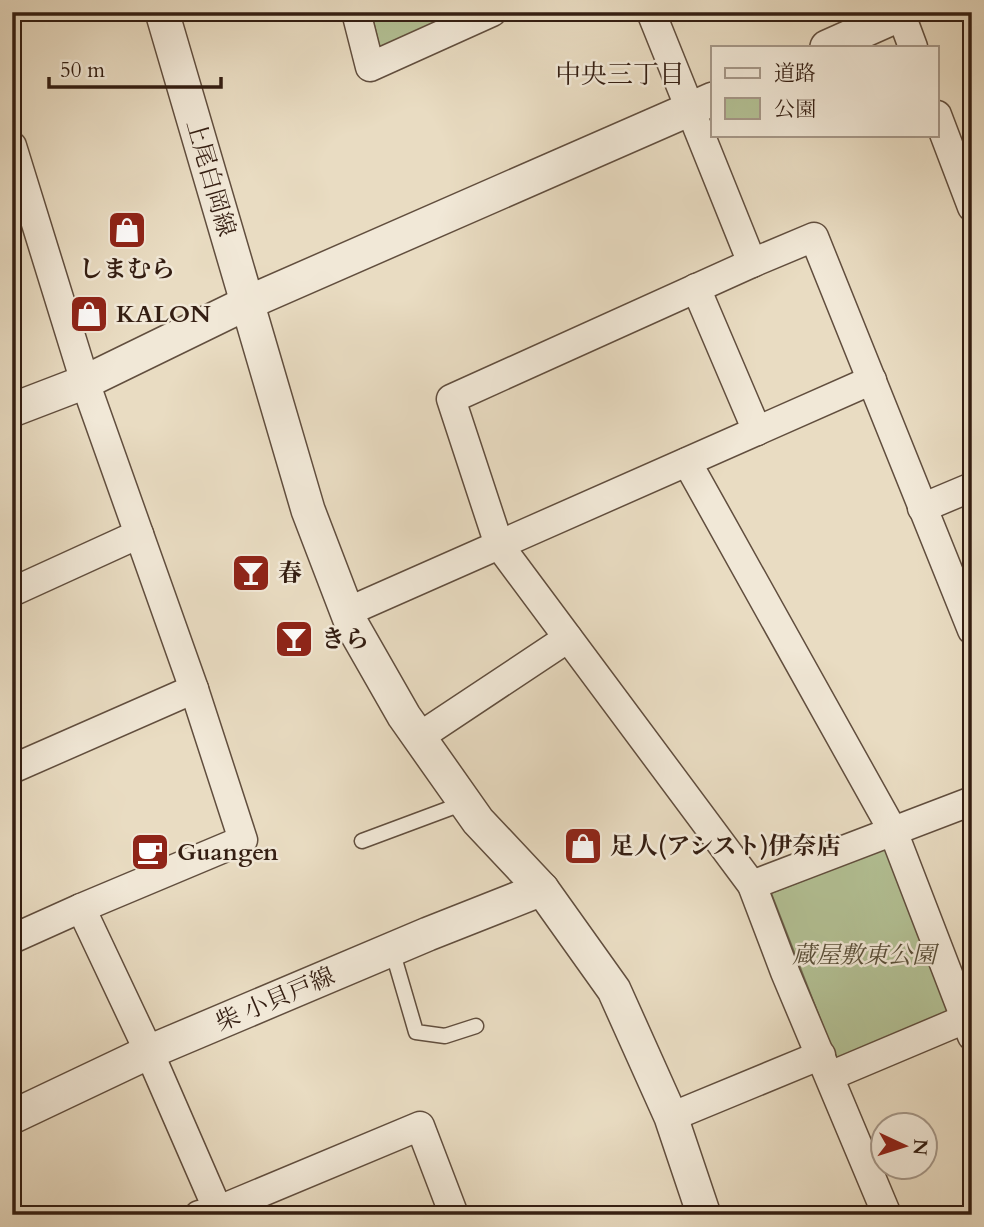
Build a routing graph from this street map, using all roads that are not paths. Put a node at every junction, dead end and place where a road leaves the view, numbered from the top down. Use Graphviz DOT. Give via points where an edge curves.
graph roads {
  1 [pos="162,12"];
  2 [pos="356,12"];
  3 [pos="492,12"];
  4 [pos="651,12"];
  5 [pos="901,13"];
  6 [pos="829,46"];
  7 [pos="913,46"];
  8 [pos="701,104"];
  9 [pos="939,118"];
  10 [pos="711,135"];
  11 [pos="711,136"];
  12 [pos="12,145"];
  13 [pos="962,157"];
  14 [pos="972,207"];
  15 [pos="752,263"];
  16 [pos="696,288"];
  17 [pos="247,303"];
  18 [pos="872,380"];
  19 [pos="85,382"];
  20 [pos="12,410"];
  21 [pos="757,431"];
  22 [pos="687,462"];
  23 [pos="972,487"];
  24 [pos="922,508"];
  25 [pos="139,534"];
  26 [pos="499,545"];
  27 [pos="12,592"];
  28 [pos="347,612"];
  29 [pos="972,630"];
  30 [pos="568,638"];
  31 [pos="194,689"];
  32 [pos="419,737"];
  33 [pos="12,769"];
  34 [pos="972,801"];
  35 [pos="465,803"];
  36 [pos="893,831"];
  37 [pos="362,841"];
  38 [pos="752,885"];
  39 [pos="542,889"];
  40 [pos="81,908"];
  41 [pos="12,939"];
  42 [pos="392,950"];
  43 [pos="475,1026"];
  44 [pos="968,1028"];
  45 [pos="149,1052"];
  46 [pos="825,1065"];
  47 [pos="12,1117"];
  48 [pos="671,1117"];
  49 [pos="213,1213"];
  50 [pos="454,1215"];
  51 [pos="704,1215"];
  52 [pos="887,1215"];
  1 -- 17 [label="street, 上尾白岡線"];
  2 -- 3 [label="street" via="370,67"];
  4 -- 8 [label="street"];
  5 -- 6 [label="street"];
  5 -- 7 [label="street"];
  8 -- 10 [label="street"];
  8 -- 17 [label="street"];
  9 -- 13 [label="street"];
  11 -- 15 [label="street"];
  12 -- 19 [label="street"];
  13 -- 14 [label="street"];
  15 -- 16 [label="street"];
  15 -- 18 [label="street" via="814,237"];
  16 -- 21 [label="street"];
  16 -- 26 [label="street" via="451,399"];
  17 -- 19 [label="street"];
  17 -- 28 [label="street, 上尾白岡線" via="308,510"];
  18 -- 21 [label="street"];
  18 -- 24 [label="street"];
  19 -- 20 [label="street"];
  19 -- 25 [label="street"];
  21 -- 22 [label="street"];
  22 -- 26 [label="street"];
  22 -- 36 [label="street"];
  23 -- 24 [label="street"];
  24 -- 29 [label="street"];
  25 -- 27 [label="street"];
  25 -- 31 [label="street"];
  26 -- 28 [label="street"];
  26 -- 30 [label="street"];
  28 -- 32 [label="street, 上尾白岡線"];
  30 -- 32 [label="street"];
  30 -- 38 [label="street"];
  31 -- 33 [label="street"];
  31 -- 40 [label="street" via="243,840"];
  32 -- 35 [label="street, 上尾白岡線"];
  34 -- 36 [label="street"];
  35 -- 37 [label="lane"];
  35 -- 39 [label="street, 上尾白岡線"];
  36 -- 38 [label="street"];
  36 -- 44 [label="street"];
  38 -- 46 [label="street"];
  39 -- 42 [label="street, 柴 小貝戸線"];
  39 -- 48 [label="street, 上尾白岡線" via="614,990"];
  40 -- 41 [label="street"];
  40 -- 45 [label="street"];
  42 -- 43 [label="lane" via="416,1032 445,1036"];
  42 -- 45 [label="street, 柴 小貝戸線"];
  44 -- 46 [label="street"];
  45 -- 47 [label="street, 柴 小貝戸線"];
  45 -- 49 [label="street"];
  46 -- 48 [label="street"];
  46 -- 52 [label="street"];
  48 -- 51 [label="street, 上尾白岡線"];
  49 -- 50 [label="street" via="420,1126"];
}
